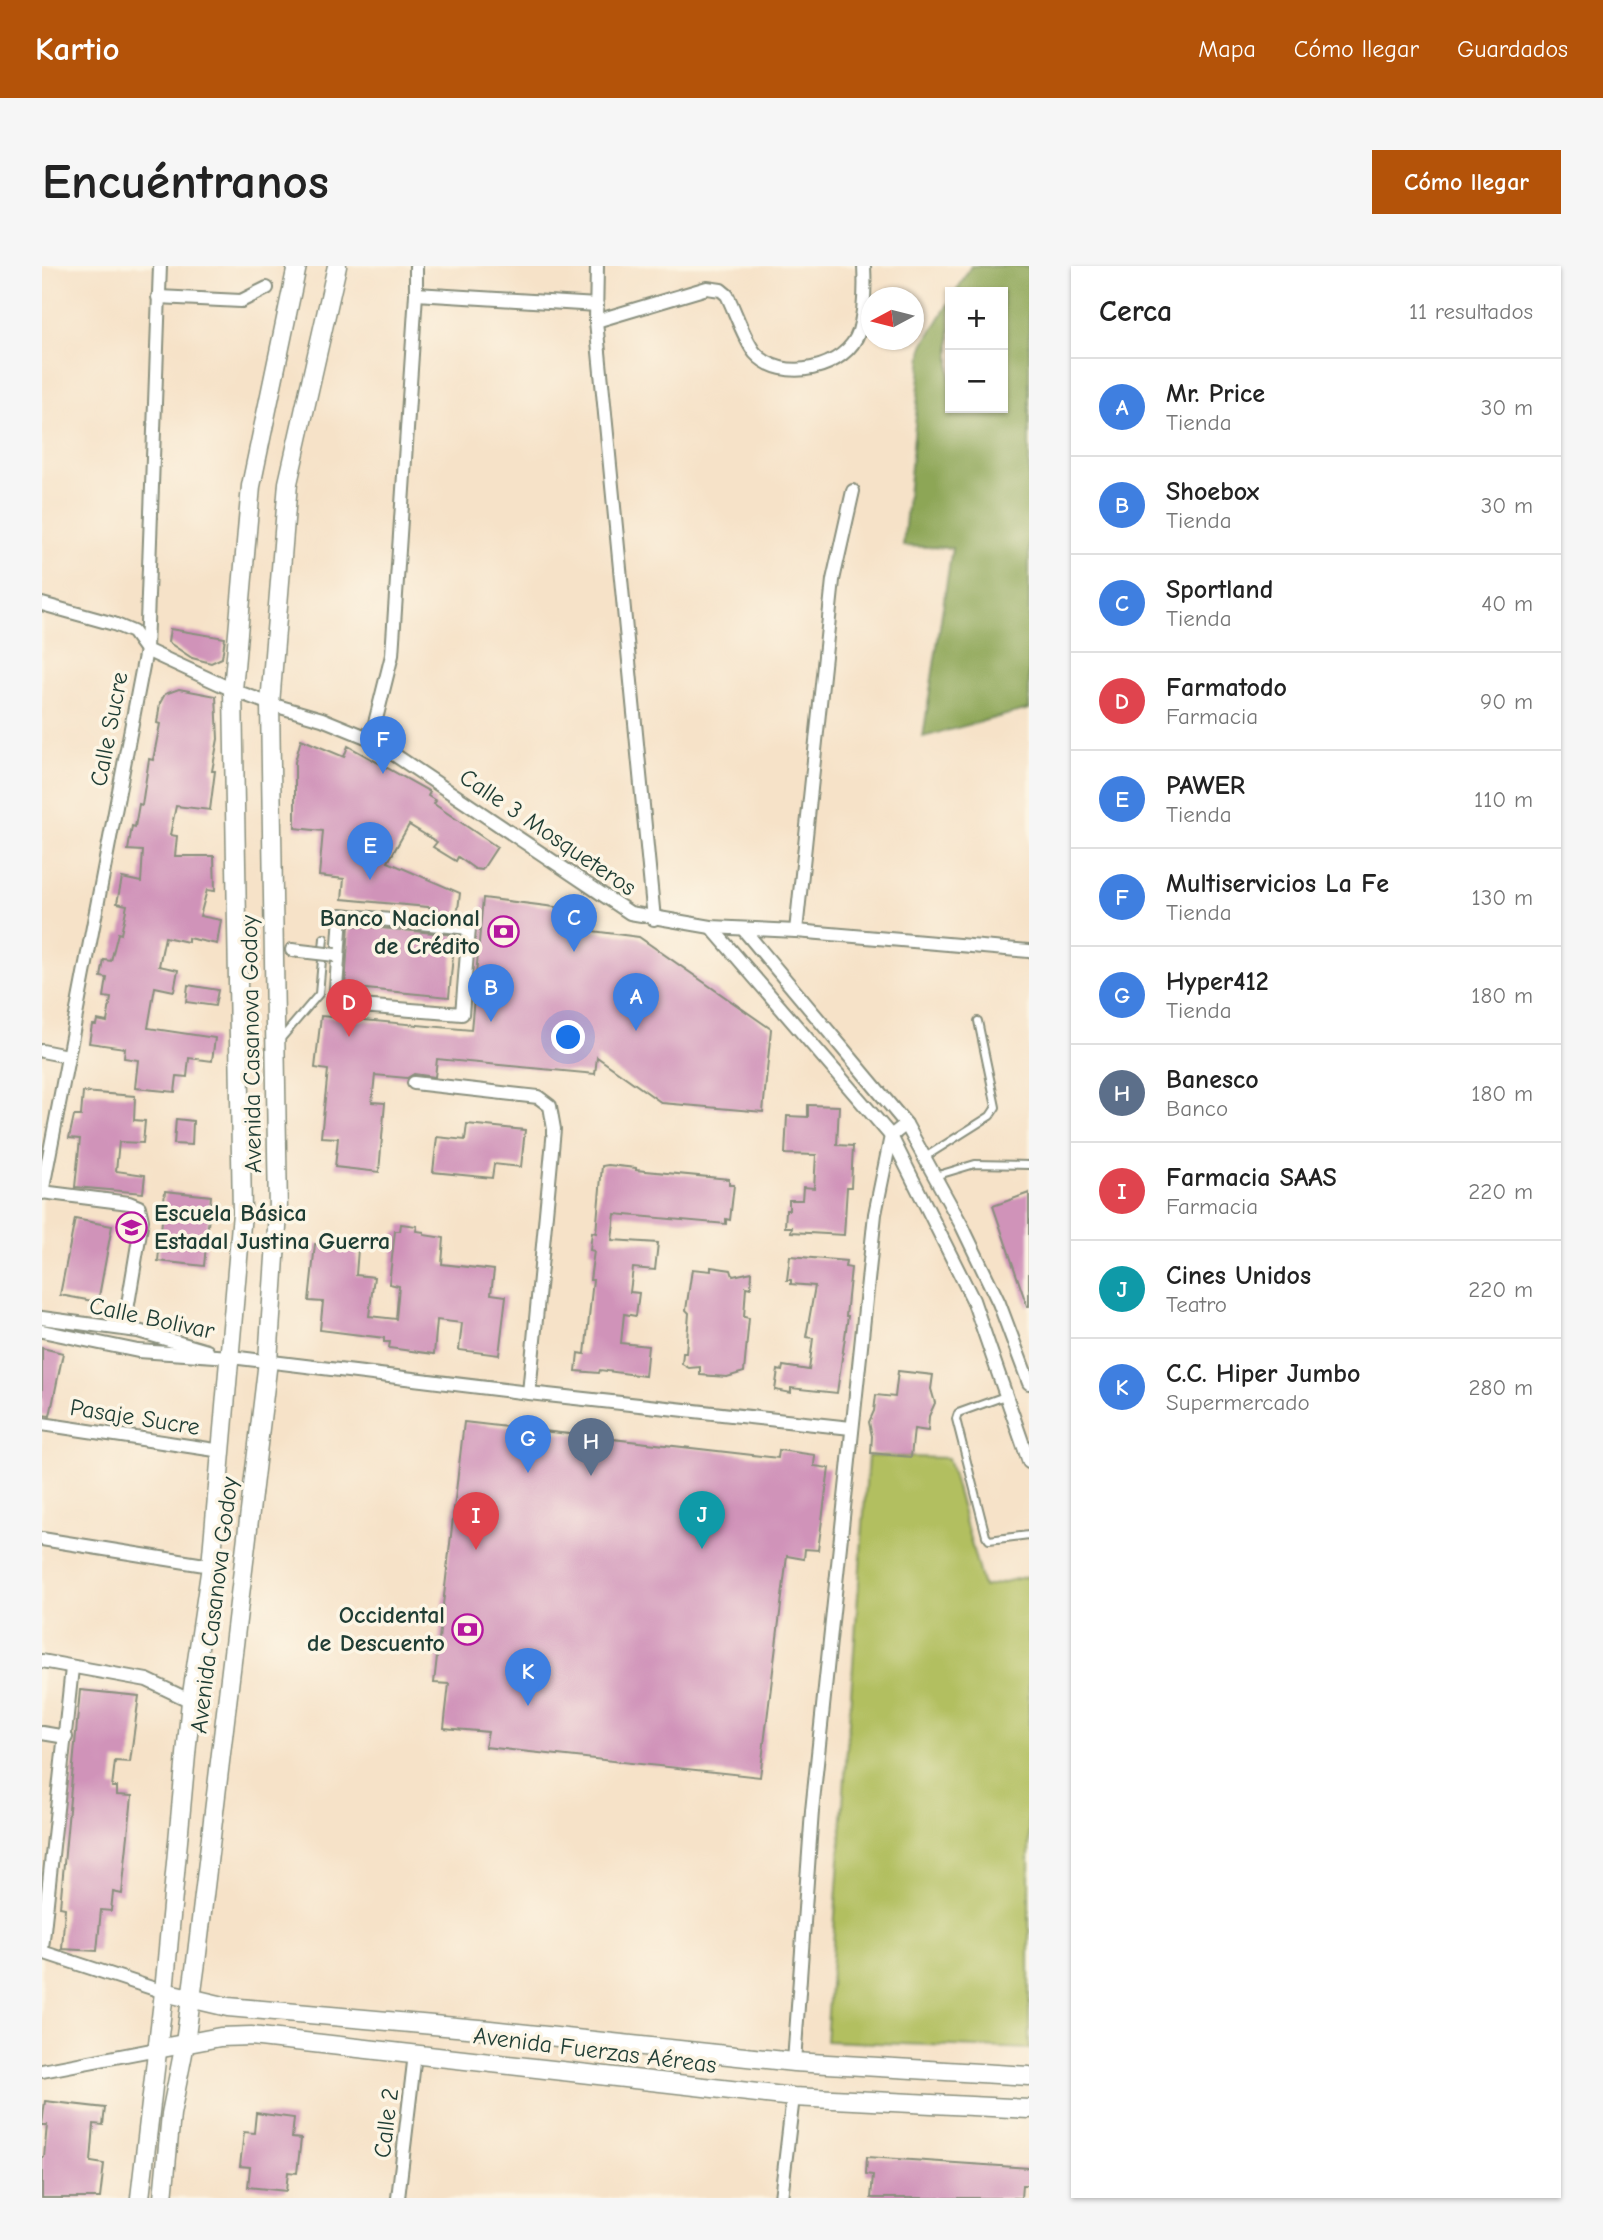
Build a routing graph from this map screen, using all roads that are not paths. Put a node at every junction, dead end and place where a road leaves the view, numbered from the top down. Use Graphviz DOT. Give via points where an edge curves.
graph roads {
  1 [pos="160,266"];
  2 [pos="297,266"];
  3 [pos="337,266"];
  4 [pos="416,266"];
  5 [pos="597,266"];
  6 [pos="864,266"];
  7 [pos="267,288"];
  8 [pos="416,294"];
  9 [pos="158,298"];
  10 [pos="597,305"];
  11 [pos="596,321"];
  12 [pos="853,491"];
  13 [pos="42,604"];
  14 [pos="146,650"];
  15 [pos="233,690"];
  16 [pos="270,704"];
  17 [pos="371,739"];
  18 [pos="654,919"];
  19 [pos="711,927"];
  20 [pos="743,929"];
  21 [pos="796,931"];
  22 [pos="324,938"];
  23 [pos="292,950"];
  24 [pos="1029,951"];
  25 [pos="337,956"];
  26 [pos="978,1021"];
  27 [pos="275,1045"];
  28 [pos="42,1051"];
  29 [pos="67,1056"];
  30 [pos="414,1083"];
  31 [pos="906,1124"];
  32 [pos="891,1136"];
  33 [pos="925,1157"];
  34 [pos="1029,1165"];
  35 [pos="935,1176"];
  36 [pos="42,1192"];
  37 [pos="127,1310"];
  38 [pos="42,1318"];
  39 [pos="42,1331"];
  40 [pos="231,1357"];
  41 [pos="268,1361"];
  42 [pos="1026,1365"];
  43 [pos="1029,1383"];
  44 [pos="529,1393"];
  45 [pos="1005,1396"];
  46 [pos="42,1424"];
  47 [pos="851,1428"];
  48 [pos="222,1451"];
  49 [pos="1029,1462"];
  50 [pos="1029,1535"];
  51 [pos="42,1539"];
  52 [pos="211,1566"];
  53 [pos="42,1661"];
  54 [pos="72,1668"];
  55 [pos="191,1701"];
  56 [pos="42,1733"];
  57 [pos="66,1737"];
  58 [pos="42,1828"];
  59 [pos="56,1829"];
  60 [pos="42,1951"];
  61 [pos="164,1992"];
  62 [pos="191,1998"];
  63 [pos="185,2043"];
  64 [pos="157,2049"];
  65 [pos="415,2054"];
  66 [pos="794,2062"];
  67 [pos="42,2071"];
  68 [pos="1029,2076"];
  69 [pos="793,2097"];
  70 [pos="1029,2109"];
  71 [pos="140,2198"];
  72 [pos="163,2198"];
  73 [pos="398,2198"];
  74 [pos="781,2198"];
  1 -- 9 [label="street, Calle Sucre"];
  2 -- 15 [label="street, Avenida Casanova Godoy" via="251,486"];
  3 -- 16 [label="street, Avenida Casanova Godoy" via="288,484"];
  4 -- 8 [label="street"];
  5 -- 10 [label="street"];
  6 -- 11 [label="street" via="859,333 844,352 824,365 800,371 779,369 754,351 721,290 707,288"];
  7 -- 9 [label="street" via="241,301"];
  8 -- 10 [label="street"];
  8 -- 17 [label="street" via="392,655"];
  9 -- 14 [label="street, Calle Sucre"];
  10 -- 11 [label="street"];
  11 -- 18 [label="street"];
  12 -- 21 [label="street" via="833,580"];
  13 -- 14 [label="street, Calle 3 Mosqueteros" via="133,632"];
  14 -- 15 [label="street, Calle 3 Mosqueteros"];
  14 -- 29 [label="street, Calle Sucre"];
  15 -- 16 [label="street, Calle 3 Mosqueteros"];
  15 -- 40 [label="street, Avenida Casanova Godoy" via="242,1213"];
  16 -- 17 [label="street, Calle 3 Mosqueteros"];
  16 -- 27 [label="street, Avenida Casanova Godoy"];
  17 -- 18 [label="street, Calle 3 Mosqueteros" via="630,913"];
  18 -- 19 [label="street, Calle 3 Mosqueteros"];
  19 -- 20 [label="street, Calle 3 Mosqueteros"];
  19 -- 32 [label="street"];
  20 -- 21 [label="street, Calle 3 Mosqueteros"];
  20 -- 31 [label="street"];
  21 -- 24 [label="street, Calle 3 Mosqueteros"];
  22 -- 27 [label="lane" via="319,994"];
  23 -- 25 [label="street, bridge"];
  25 -- 25 [label="street" via="341,915 469,928 462,1014 335,1004"];
  26 -- 33 [label="lane" via="996,1107 990,1116"];
  27 -- 41 [label="street, Avenida Casanova Godoy" via="278,1213"];
  28 -- 29 [label="street"];
  29 -- 36 [label="street, Calle Sucre"];
  30 -- 44 [label="street" via="538,1097 550,1106 554,1129"];
  31 -- 32 [label="street"];
  31 -- 33 [label="street"];
  32 -- 45 [label="street" via="973,1300"];
  32 -- 47 [label="street" via="875,1214"];
  33 -- 35 [label="street"];
  34 -- 35 [label="lane" via="975,1164"];
  35 -- 42 [label="street"];
  36 -- 37 [label="street" via="139,1207 142,1220"];
  38 -- 40 [label="street, Calle Bolivar" via="138,1331"];
  39 -- 40 [label="street, Calle Bolivar" via="138,1351"];
  40 -- 41 [label="street"];
  40 -- 48 [label="street, Avenida Casanova Godoy"];
  41 -- 44 [label="street"];
  41 -- 62 [label="street, Avenida Casanova Godoy"];
  42 -- 43 [label="street"];
  44 -- 47 [label="street"];
  45 -- 49 [label="street"];
  45 -- 50 [label="lane" via="958,1413 956,1419 985,1536 995,1540"];
  46 -- 48 [label="street, Pasaje Sucre"];
  47 -- 66 [label="street" via="812,1811"];
  48 -- 52 [label="street, Avenida Casanova Godoy"];
  51 -- 52 [label="street"];
  52 -- 55 [label="street, Avenida Casanova Godoy"];
  53 -- 54 [label="street"];
  54 -- 55 [label="street" via="147,1680"];
  54 -- 57 [label="street"];
  55 -- 61 [label="street, Avenida Casanova Godoy"];
  56 -- 57 [label="street"];
  57 -- 59 [label="street"];
  58 -- 59 [label="street"];
  59 -- 60 [label="street"];
  60 -- 61 [label="street"];
  61 -- 62 [label="street, Avenida Fuerzas Aéreas"];
  61 -- 64 [label="street, Avenida Casanova Godoy"];
  62 -- 63 [label="street, Avenida Casanova Godoy"];
  62 -- 66 [label="street, Avenida Fuerzas Aéreas" via="228,2007"];
  63 -- 64 [label="street, Avenida Fuerzas Aéreas"];
  63 -- 65 [label="street, Avenida Fuerzas Aéreas" via="251,2036"];
  63 -- 72 [label="street, Avenida Casanova Godoy" via="171,2114"];
  64 -- 67 [label="street"];
  64 -- 71 [label="street, Avenida Casanova Godoy"];
  65 -- 69 [label="street, Avenida Fuerzas Aéreas"];
  65 -- 73 [label="street, Calle 2"];
  66 -- 68 [label="street, Avenida Fuerzas Aéreas"];
  69 -- 70 [label="street, Avenida Fuerzas Aéreas"];
  69 -- 74 [label="street"];
}
